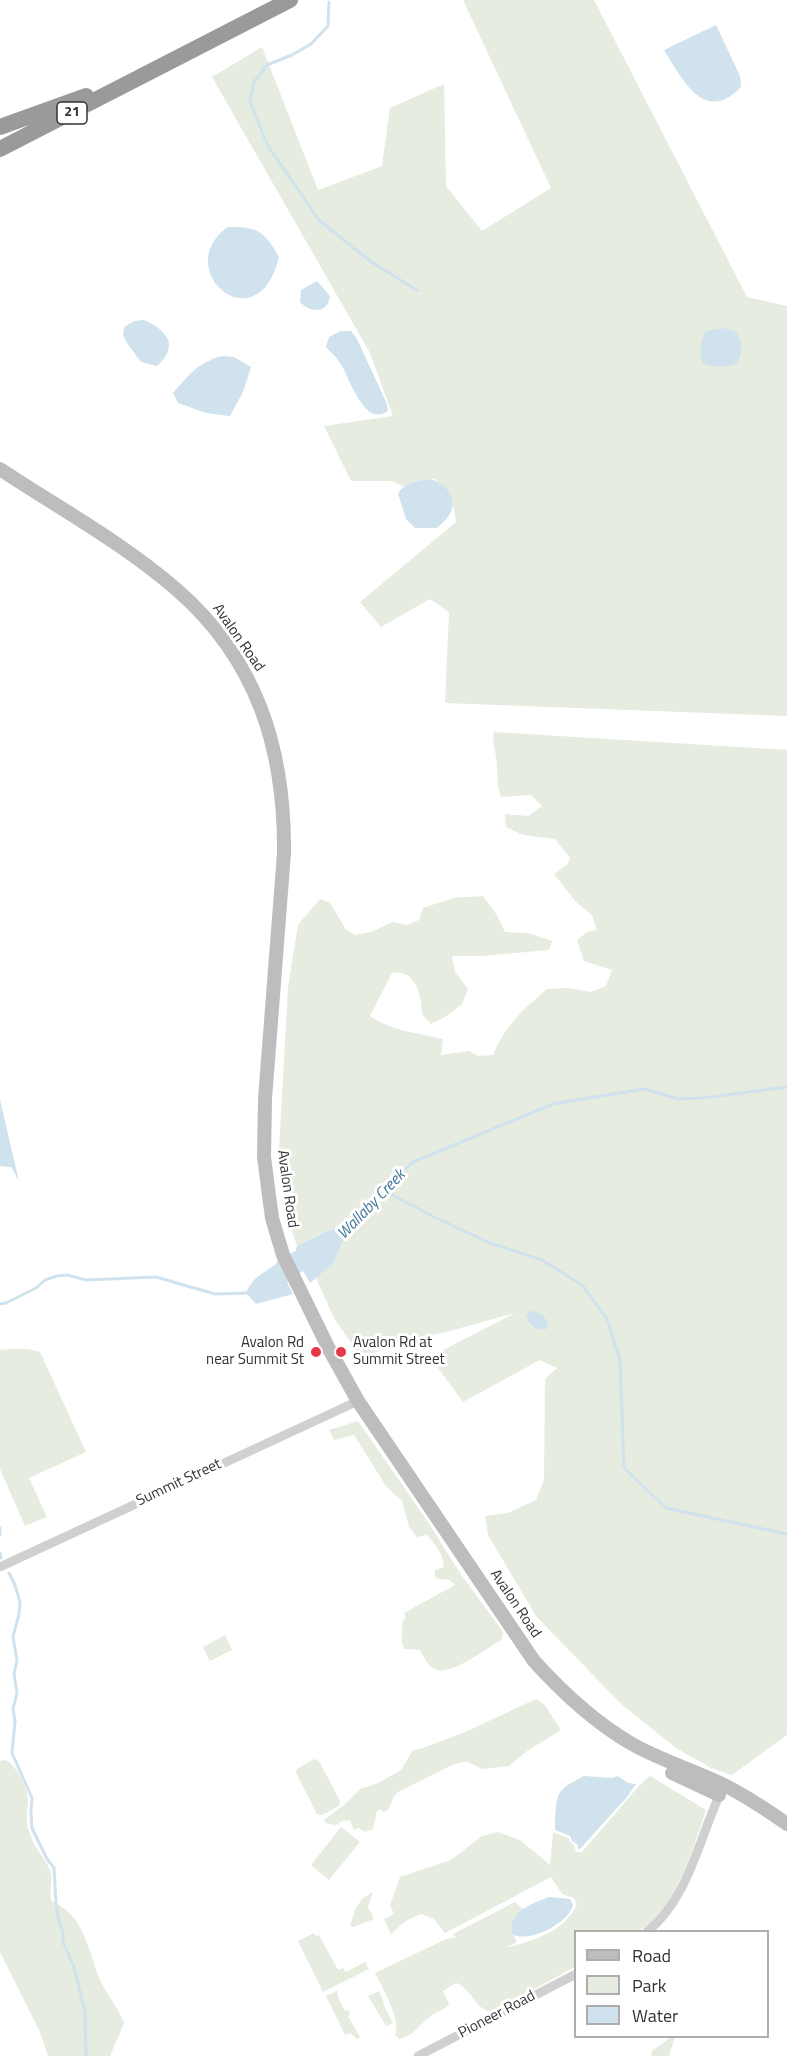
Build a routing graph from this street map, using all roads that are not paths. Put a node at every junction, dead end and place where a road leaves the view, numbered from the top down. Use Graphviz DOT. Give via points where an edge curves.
graph roads {
  1 [pos="290,0"];
  2 [pos="143,76"];
  3 [pos="0,127"];
  4 [pos="0,149"];
  5 [pos="0,469"];
  6 [pos="358,1401"];
  7 [pos="0,1567"];
  8 [pos="721,1790"];
  9 [pos="787,1824"];
  10 [pos="649,1930"];
  11 [pos="574,1975"];
  12 [pos="418,2056"];
  1 -- 2 [label="highway, 21"];
  2 -- 3 [label="highway, 21"];
  2 -- 4 [label="highway, 21"];
  5 -- 6 [label="street, Avalon Road" via="144,563 186,598 225,643 263,714 276,758 284,816 265,1099 264,1157 272,1218 292,1277"];
  6 -- 7 [label="street, Summit Street"];
  6 -- 8 [label="street, Avalon Road" via="534,1661 566,1696 647,1761"];
  8 -- 9 [label="street"];
  8 -- 10 [label="street" via="692,1866 671,1904"];
  11 -- 12 [label="street, Pioneer Road"];
}
